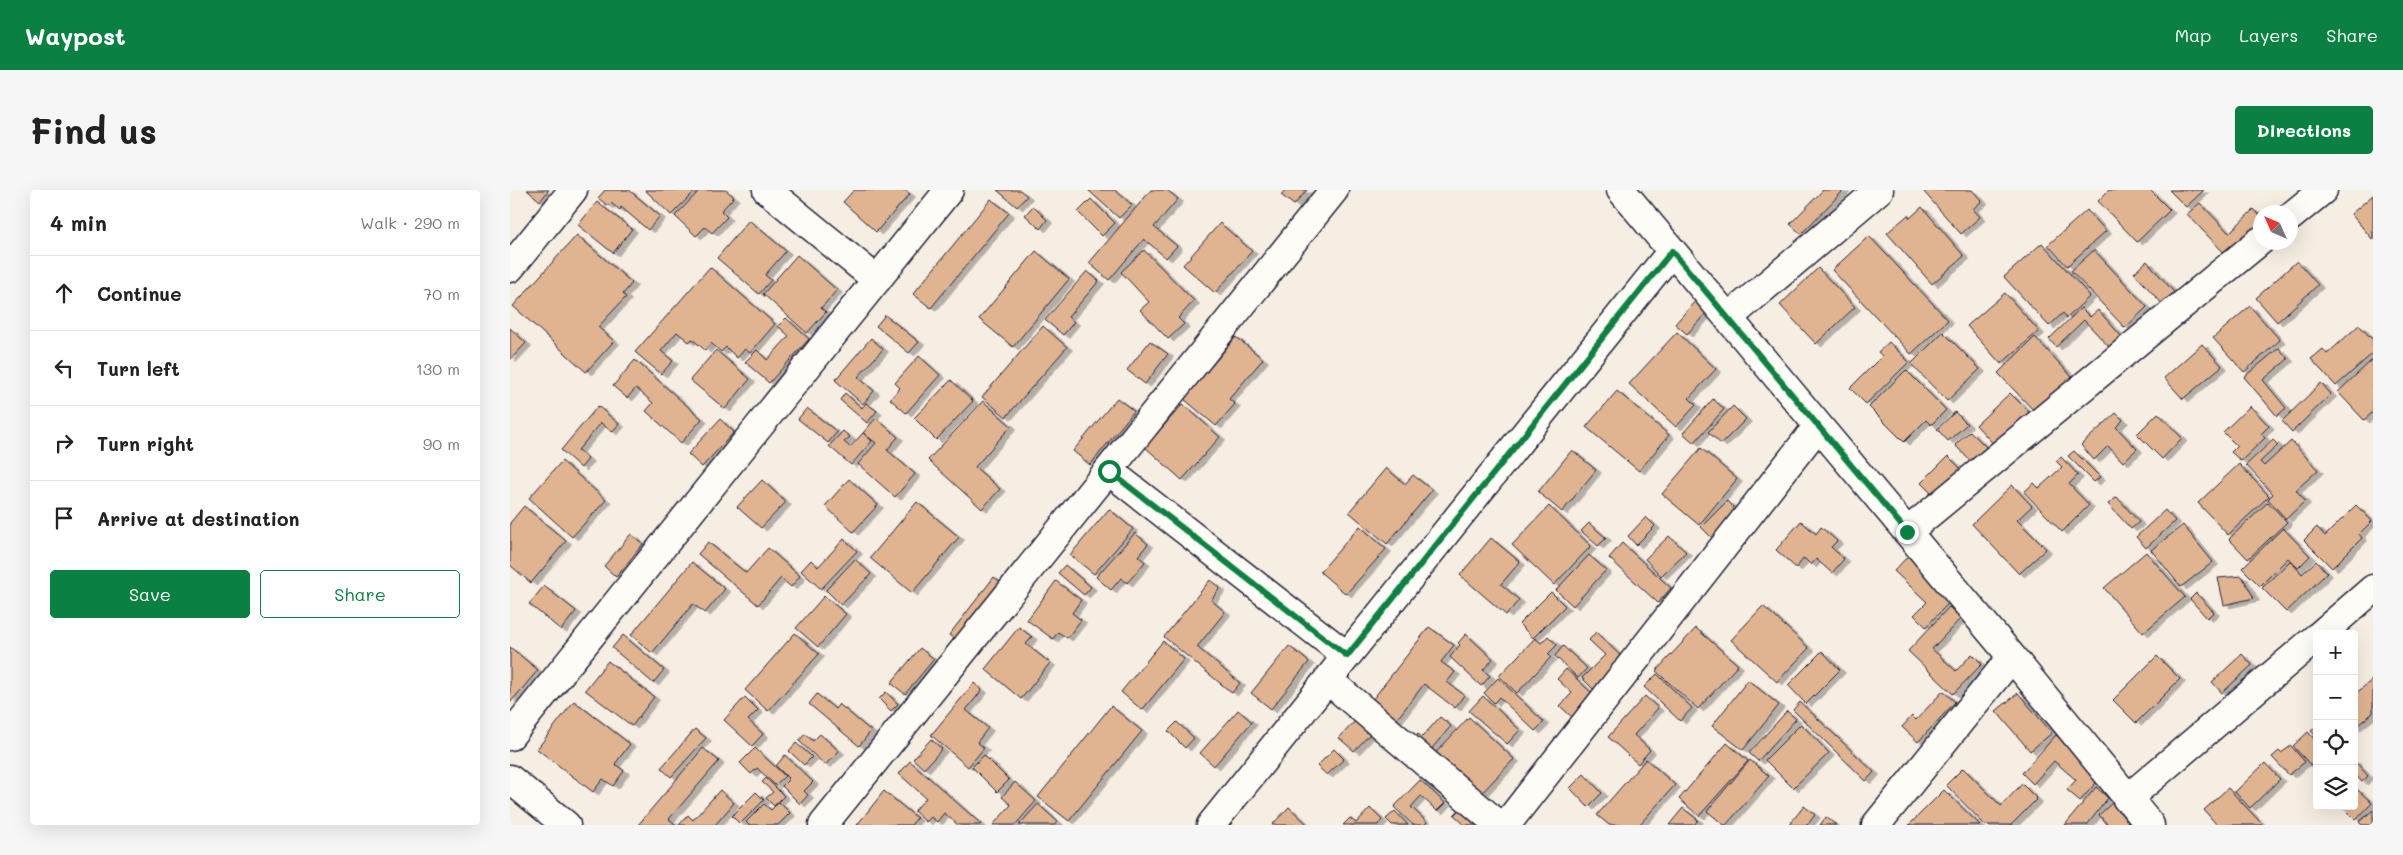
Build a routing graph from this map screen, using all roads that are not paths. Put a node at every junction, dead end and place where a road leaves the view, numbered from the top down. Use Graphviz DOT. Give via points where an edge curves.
graph roads {
  1 [pos="573,190"];
  2 [pos="766,190"];
  3 [pos="949,190"];
  4 [pos="1334,190"];
  5 [pos="1621,190"];
  6 [pos="1879,190"];
  7 [pos="2323,190"];
  8 [pos="2298,210"];
  9 [pos="2253,247"];
  10 [pos="1672,251"];
  11 [pos="510,268"];
  12 [pos="877,280"];
  13 [pos="1728,318"];
  14 [pos="1818,426"];
  15 [pos="1109,471"];
  16 [pos="1907,532"];
  17 [pos="2373,589"];
  18 [pos="2326,630"];
  19 [pos="2313,640"];
  20 [pos="1347,656"];
  21 [pos="2012,657"];
  22 [pos="1328,680"];
  23 [pos="510,736"];
  24 [pos="510,779"];
  25 [pos="2127,798"];
  26 [pos="566,825"];
  27 [pos="823,825"];
  28 [pos="1211,825"];
  29 [pos="1499,825"];
  30 [pos="1506,825"];
  31 [pos="1876,825"];
  32 [pos="2150,825"];
  1 -- 11 [label="street"];
  2 -- 12 [label="street"];
  3 -- 12 [label="street"];
  4 -- 15 [label="street"];
  5 -- 10 [label="street"];
  6 -- 13 [label="street"];
  7 -- 8 [label="street"];
  9 -- 16 [label="street"];
  10 -- 13 [label="street"];
  10 -- 20 [label="street"];
  12 -- 23 [label="street"];
  13 -- 14 [label="street"];
  14 -- 16 [label="street"];
  14 -- 30 [label="street"];
  15 -- 20 [label="street"];
  15 -- 27 [label="street"];
  16 -- 21 [label="street"];
  17 -- 18 [label="street"];
  19 -- 25 [label="street"];
  20 -- 22 [label="street"];
  21 -- 25 [label="street"];
  21 -- 31 [label="street"];
  22 -- 28 [label="street"];
  22 -- 29 [label="street"];
  24 -- 26 [label="street"];
  25 -- 32 [label="street"];
}
